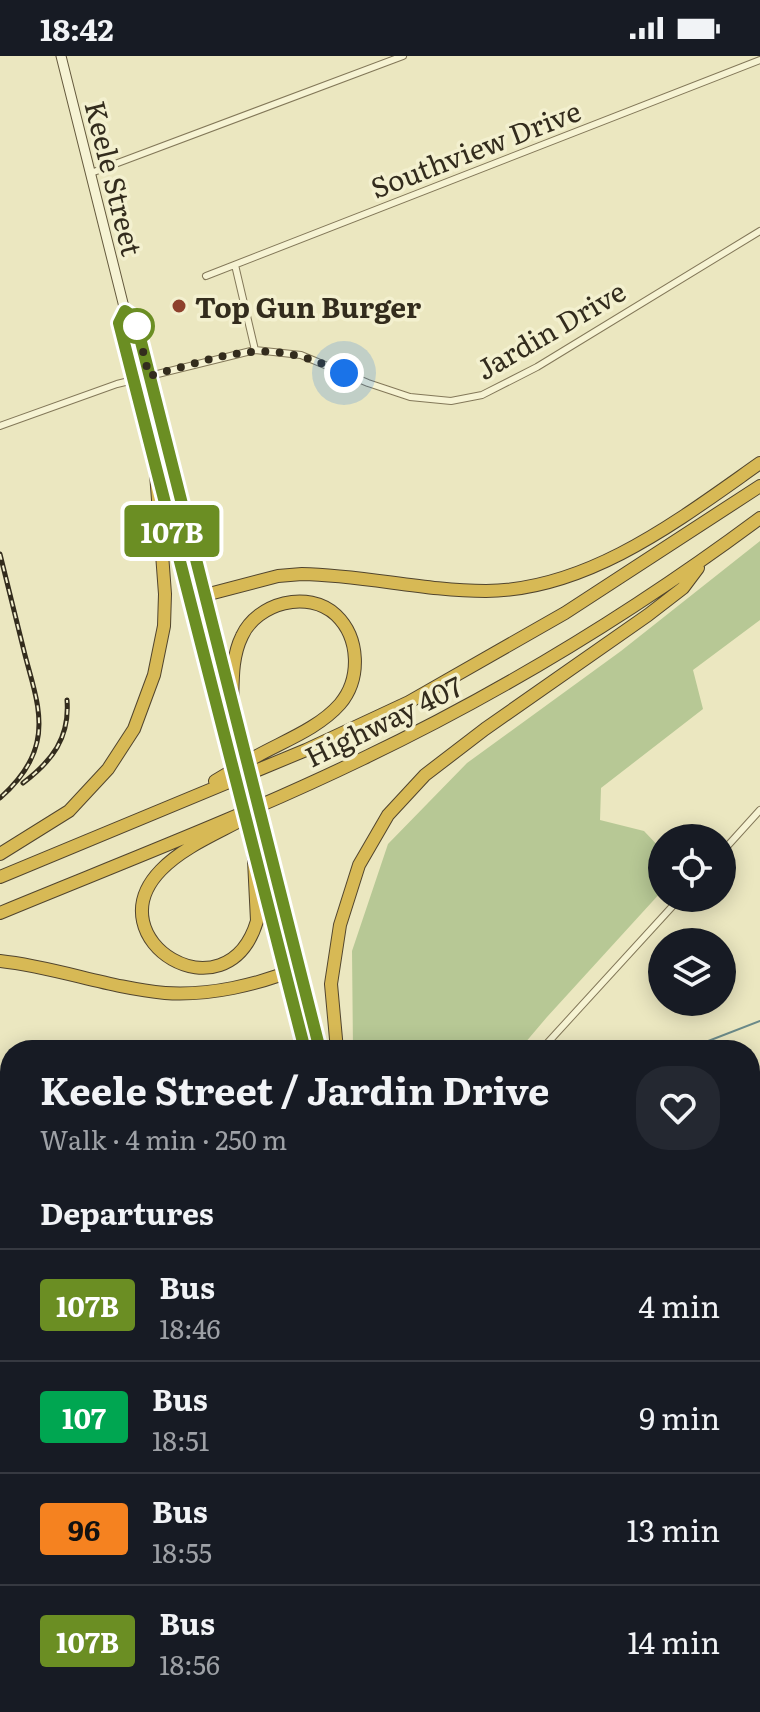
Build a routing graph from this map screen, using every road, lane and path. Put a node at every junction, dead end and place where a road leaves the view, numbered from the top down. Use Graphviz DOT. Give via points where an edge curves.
graph roads {
  1 [pos="61,56"];
  2 [pos="403,56"];
  3 [pos="760,60"];
  4 [pos="91,173"];
  5 [pos="760,231"];
  6 [pos="235,265"];
  7 [pos="206,276"];
  8 [pos="125,311"];
  9 [pos="255,350"];
  10 [pos="149,376"];
  11 [pos="133,379"];
  12 [pos="0,426"];
  13 [pos="760,463"];
  14 [pos="156,473"];
  15 [pos="760,486"];
  16 [pos="760,518"];
  17 [pos="705,559"];
  18 [pos="204,595"];
  19 [pos="190,599"];
  20 [pos="232,708"];
  21 [pos="286,794"];
  22 [pos="180,802"];
  23 [pos="760,810"];
  24 [pos="736,837"];
  25 [pos="259,838"];
  26 [pos="0,854"];
  27 [pos="0,877"];
  28 [pos="667,912"];
  29 [pos="0,913"];
  30 [pos="0,961"];
  31 [pos="292,970"];
  32 [pos="303,1040"];
  33 [pos="316,1040"];
  34 [pos="336,1040"];
  35 [pos="550,1040"];
  1 -- 4 [label="main road, Keele Street"];
  2 -- 4 [label="street"];
  3 -- 6 [label="street, Southview Drive"];
  4 -- 8 [label="main road, Keele Street"];
  5 -- 9 [label="street, Jardin Drive" via="482,395 451,401 410,397 301,355"];
  6 -- 7 [label="street, Southview Drive"];
  6 -- 9 [label="street"];
  8 -- 10 [label="main road, Keele Street" via="135,318"];
  8 -- 11 [label="main road, Keele Street" via="119,323"];
  9 -- 10 [label="street, Jardin Drive"];
  10 -- 11 [label="street, Jardin Drive"];
  10 -- 18 [label="main road, Keele Street"];
  11 -- 12 [label="street, Jardin Drive"];
  11 -- 14 [label="main road, Keele Street"];
  13 -- 18 [label="highway" via="608,560 527,588 453,589 302,574"];
  14 -- 19 [label="main road, Keele Street"];
  14 -- 26 [label="highway" via="164,626 154,675 134,729 108,769 69,811"];
  15 -- 22 [label="highway, Highway 407" via="565,613 441,685"];
  16 -- 17 [label="highway, Highway 407"];
  17 -- 21 [label="highway, Highway 407" via="510,682"];
  17 -- 34 [label="highway" via="683,588 425,775 388,815 359,865 340,925 331,984"];
  18 -- 19 [label="highway"];
  18 -- 20 [label="main road, Keele Street"];
  19 -- 25 [label="main road, Keele Street, bridge" via="226,740"];
  20 -- 22 [label="highway" via="236,652 254,618 273,606 295,602 319,605 336,615 350,635 356,658 354,678 338,706"];
  20 -- 25 [label="main road, Keele Street, bridge"];
  21 -- 25 [label="highway" via="161,869 142,903 144,927 156,948 197,968 220,965 242,950 257,921"];
  21 -- 29 [label="highway, Highway 407"];
  22 -- 27 [label="highway, Highway 407"];
  23 -- 24 [label="street"];
  25 -- 31 [label="main road, Keele Street"];
  28 -- 35 [label="street"];
  30 -- 31 [label="highway" via="163,993 208,991"];
  31 -- 32 [label="main road, Keele Street"];
  31 -- 33 [label="main road, Keele Street"];
}
